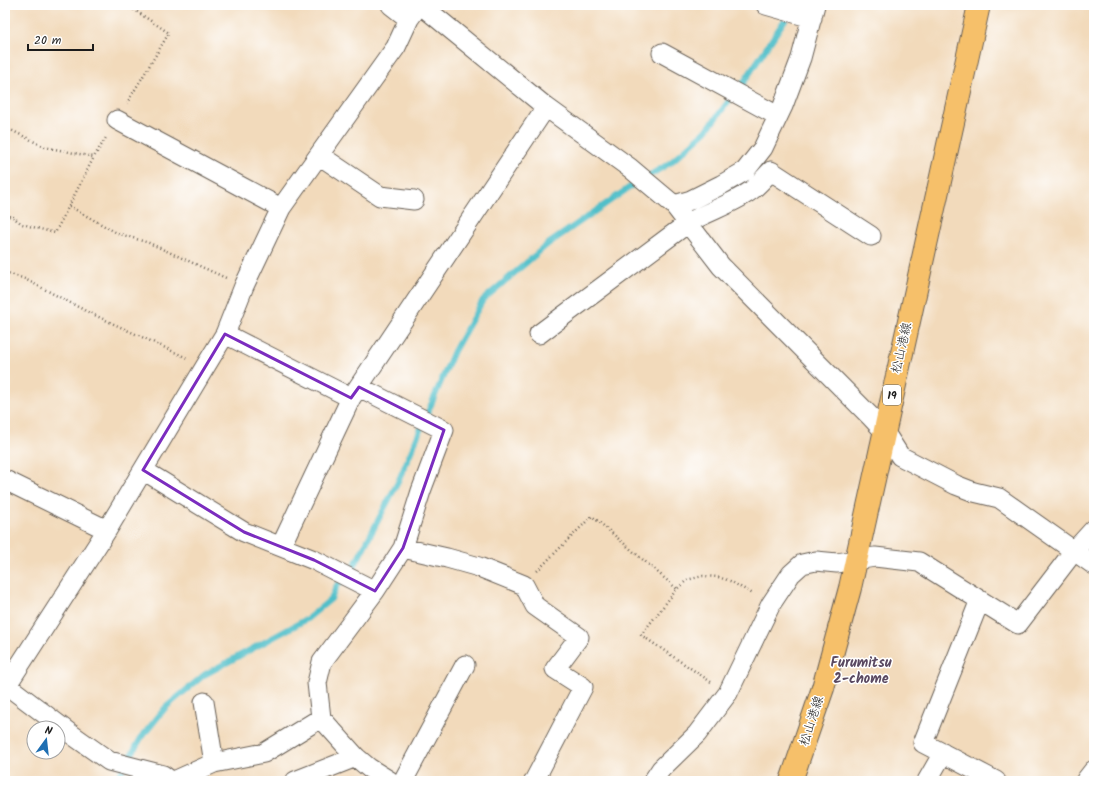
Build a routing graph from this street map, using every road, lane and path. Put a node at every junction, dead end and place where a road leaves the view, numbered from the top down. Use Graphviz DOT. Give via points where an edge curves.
graph roads {
  1 [pos="127,5"];
  2 [pos="391,5"];
  3 [pos="766,5"];
  4 [pos="979,5"];
  5 [pos="416,10"];
  6 [pos="813,11"];
  7 [pos="662,53"];
  8 [pos="546,107"];
  9 [pos="778,116"];
  10 [pos="116,120"];
  11 [pos="5,127"];
  12 [pos="319,155"];
  13 [pos="94,158"];
  14 [pos="414,200"];
  15 [pos="674,205"];
  16 [pos="69,206"];
  17 [pos="281,208"];
  18 [pos="5,215"];
  19 [pos="688,223"];
  20 [pos="871,236"];
  21 [pos="5,272"];
  22 [pos="244,286"];
  23 [pos="225,334"];
  24 [pos="539,334"];
  25 [pos="205,367"];
  26 [pos="355,392"];
  27 [pos="884,431"];
  28 [pos="143,470"];
  29 [pos="5,480"];
  30 [pos="1094,529"];
  31 [pos="107,530"];
  32 [pos="281,546"];
  33 [pos="403,548"];
  34 [pos="1074,551"];
  35 [pos="856,561"];
  36 [pos="1094,565"];
  37 [pos="524,585"];
  38 [pos="676,589"];
  39 [pos="375,591"];
  40 [pos="980,600"];
  41 [pos="771,604"];
  42 [pos="465,664"];
  43 [pos="6,686"];
  44 [pos="728,693"];
  45 [pos="204,702"];
  46 [pos="321,718"];
  47 [pos="943,753"];
  48 [pos="356,757"];
  49 [pos="214,763"];
  50 [pos="1094,772"];
  51 [pos="172,781"];
  52 [pos="295,781"];
  53 [pos="390,781"];
  54 [pos="404,781"];
  55 [pos="534,781"];
  56 [pos="653,781"];
  57 [pos="791,781"];
  58 [pos="927,781"];
  59 [pos="996,781"];
  60 [pos="1087,781"];
  1 -- 10 [label="path" via="169,33"];
  2 -- 5 [label="street"];
  3 -- 6 [label="street"];
  4 -- 27 [label="main road, 松山港線 / 19"];
  5 -- 8 [label="street"];
  5 -- 12 [label="street" via="396,47"];
  6 -- 9 [label="street" via="801,58"];
  7 -- 9 [label="street"];
  8 -- 15 [label="street" via="630,168"];
  8 -- 26 [label="street"];
  9 -- 15 [label="street" via="763,148 745,171 691,200"];
  10 -- 13 [label="path"];
  10 -- 17 [label="street"];
  11 -- 13 [label="path" via="45,147"];
  12 -- 14 [label="street" via="380,196"];
  12 -- 17 [label="street"];
  13 -- 16 [label="path"];
  15 -- 19 [label="street"];
  16 -- 18 [label="path" via="55,233 22,224"];
  16 -- 22 [label="path" via="116,233 149,242"];
  17 -- 22 [label="street"];
  19 -- 20 [label="street" via="753,189 771,171"];
  19 -- 24 [label="street"];
  19 -- 27 [label="street" via="722,266"];
  21 -- 25 [label="path" via="25,278 86,311"];
  22 -- 23 [label="street"];
  23 -- 25 [label="street"];
  23 -- 26 [label="street"];
  25 -- 28 [label="street"];
  26 -- 32 [label="street"];
  26 -- 33 [label="street" via="444,430"];
  27 -- 34 [label="street" via="900,456 956,485 999,498"];
  27 -- 35 [label="main road, 松山港線 / 19"];
  28 -- 31 [label="street"];
  28 -- 32 [label="street" via="244,532"];
  29 -- 31 [label="street"];
  30 -- 34 [label="street"];
  31 -- 43 [label="street"];
  32 -- 39 [label="street"];
  33 -- 37 [label="street" via="479,567"];
  33 -- 39 [label="street"];
  34 -- 36 [label="street"];
  34 -- 40 [label="street" via="1018,624"];
  35 -- 40 [label="street" via="875,557 919,562"];
  35 -- 41 [label="street" via="834,563 816,560 802,564 791,574"];
  35 -- 57 [label="main road, 松山港線 / 19" via="823,688"];
  37 -- 38 [label="path" via="592,516"];
  37 -- 55 [label="street" via="535,606 579,637 555,669 583,687"];
  38 -- 41 [label="path" via="687,580 703,576 718,577"];
  38 -- 44 [label="path" via="641,635"];
  39 -- 46 [label="street" via="322,662 317,683"];
  40 -- 47 [label="street" via="923,743"];
  41 -- 44 [label="street"];
  42 -- 54 [label="street"];
  43 -- 51 [label="street" via="109,760 164,775"];
  44 -- 56 [label="street" via="697,734"];
  45 -- 49 [label="street"];
  46 -- 48 [label="street"];
  46 -- 49 [label="street" via="264,753"];
  47 -- 58 [label="street"];
  47 -- 59 [label="street"];
  48 -- 52 [label="street"];
  48 -- 53 [label="street"];
  49 -- 51 [label="street"];
  50 -- 60 [label="street"];
}
